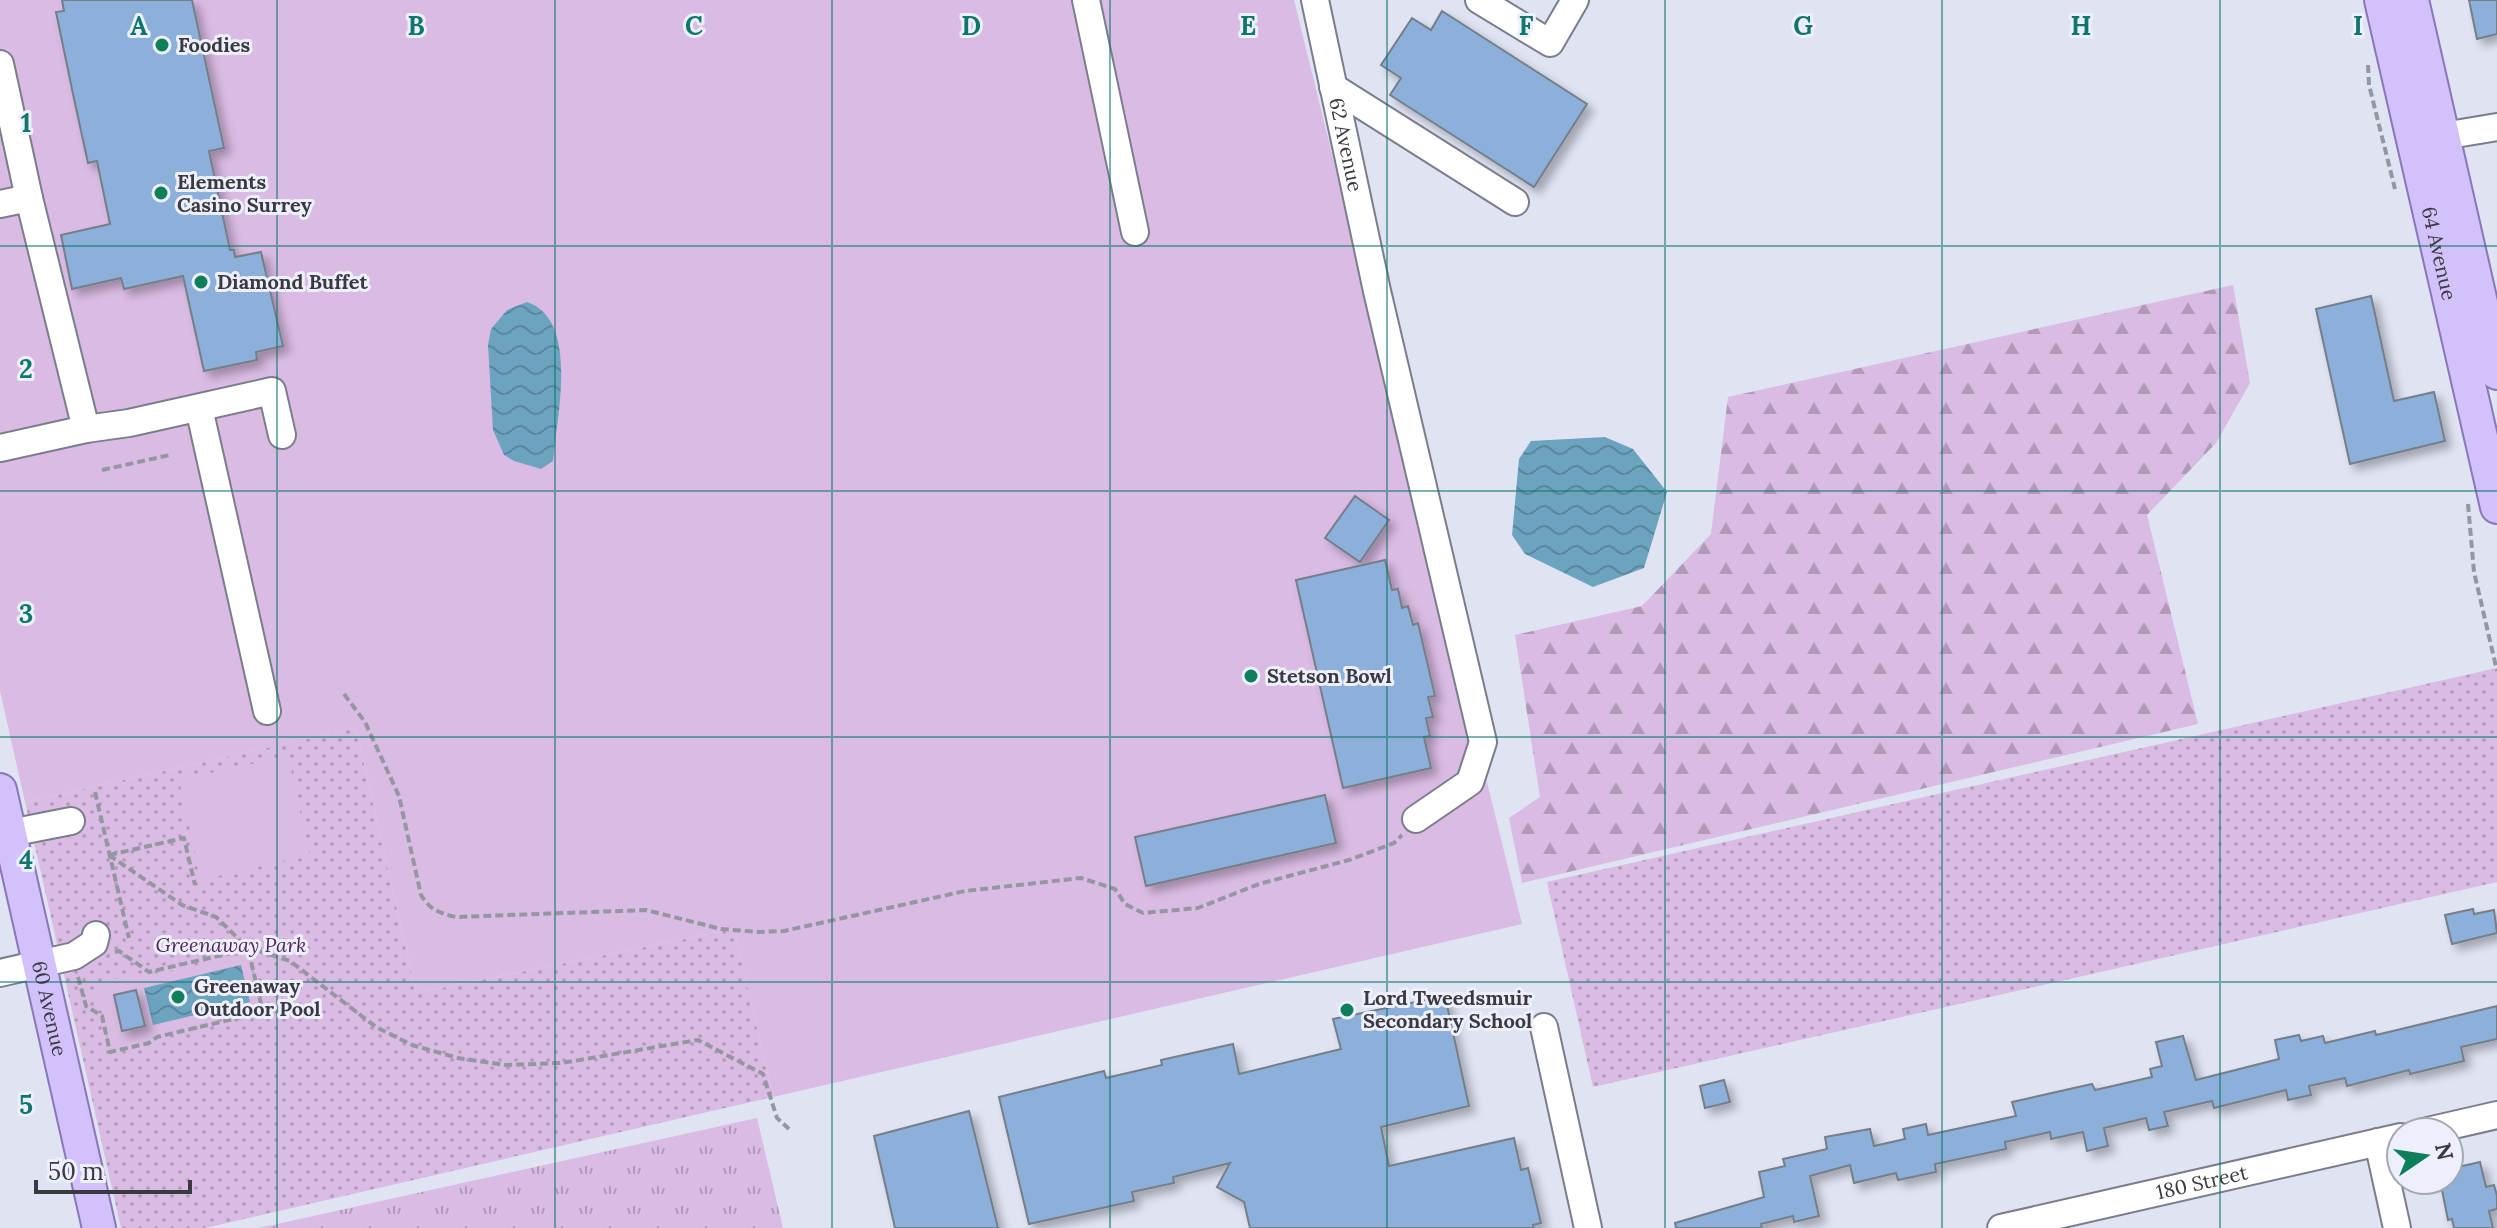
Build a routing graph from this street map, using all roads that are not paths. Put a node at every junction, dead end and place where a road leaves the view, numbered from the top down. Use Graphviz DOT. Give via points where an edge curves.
graph roads {
  1 [pos="1086,0"];
  2 [pos="1315,0"];
  3 [pos="1479,0"];
  4 [pos="1575,0"];
  5 [pos="2381,0"];
  6 [pos="2412,0"];
  7 [pos="0,64"];
  8 [pos="1333,87"];
  9 [pos="2497,127"];
  10 [pos="2443,136"];
  11 [pos="11,168"];
  12 [pos="29,198"];
  13 [pos="1515,202"];
  14 [pos="0,204"];
  15 [pos="1135,232"];
  16 [pos="2488,293"];
  17 [pos="2497,373"];
  18 [pos="199,408"];
  19 [pos="86,429"];
  20 [pos="282,435"];
  21 [pos="0,448"];
  22 [pos="2497,507"];
  23 [pos="267,711"];
  24 [pos="0,790"];
  25 [pos="1416,819"];
  26 [pos="71,821"];
  27 [pos="10,833"];
  28 [pos="103,944"];
  29 [pos="39,964"];
  30 [pos="0,973"];
  31 [pos="1544,1027"];
  32 [pos="2497,1115"];
  33 [pos="2465,1122"];
  34 [pos="2385,1141"];
  35 [pos="2394,1196"];
  36 [pos="99,1228"];
  37 [pos="1588,1228"];
  38 [pos="2001,1228"];
  39 [pos="2397,1228"];
  1 -- 15 [label="street"];
  2 -- 8 [label="street, 62 Avenue"];
  3 -- 4 [label="street" via="1550,43"];
  5 -- 22 [label="main road, 64 Avenue"];
  6 -- 10 [label="main road, 64 Avenue"];
  7 -- 11 [label="street"];
  8 -- 13 [label="street"];
  8 -- 25 [label="street, 62 Avenue" via="1483,742 1470,782"];
  9 -- 10 [label="street"];
  10 -- 16 [label="main road, 64 Avenue"];
  11 -- 12 [label="street"];
  12 -- 14 [label="street"];
  12 -- 19 [label="street"];
  16 -- 17 [label="main road, 64 Avenue"];
  18 -- 19 [label="street"];
  18 -- 20 [label="street" via="272,391"];
  18 -- 23 [label="street"];
  19 -- 21 [label="street"];
  24 -- 27 [label="main road, 60 Avenue"];
  26 -- 27 [label="street"];
  27 -- 29 [label="main road, 60 Avenue"];
  28 -- 29 [label="street"];
  29 -- 30 [label="street"];
  29 -- 36 [label="main road, 60 Avenue"];
  31 -- 37 [label="street"];
  32 -- 33 [label="street"];
  34 -- 38 [label="street, 180 Street"];
  35 -- 39 [label="street"];
}
